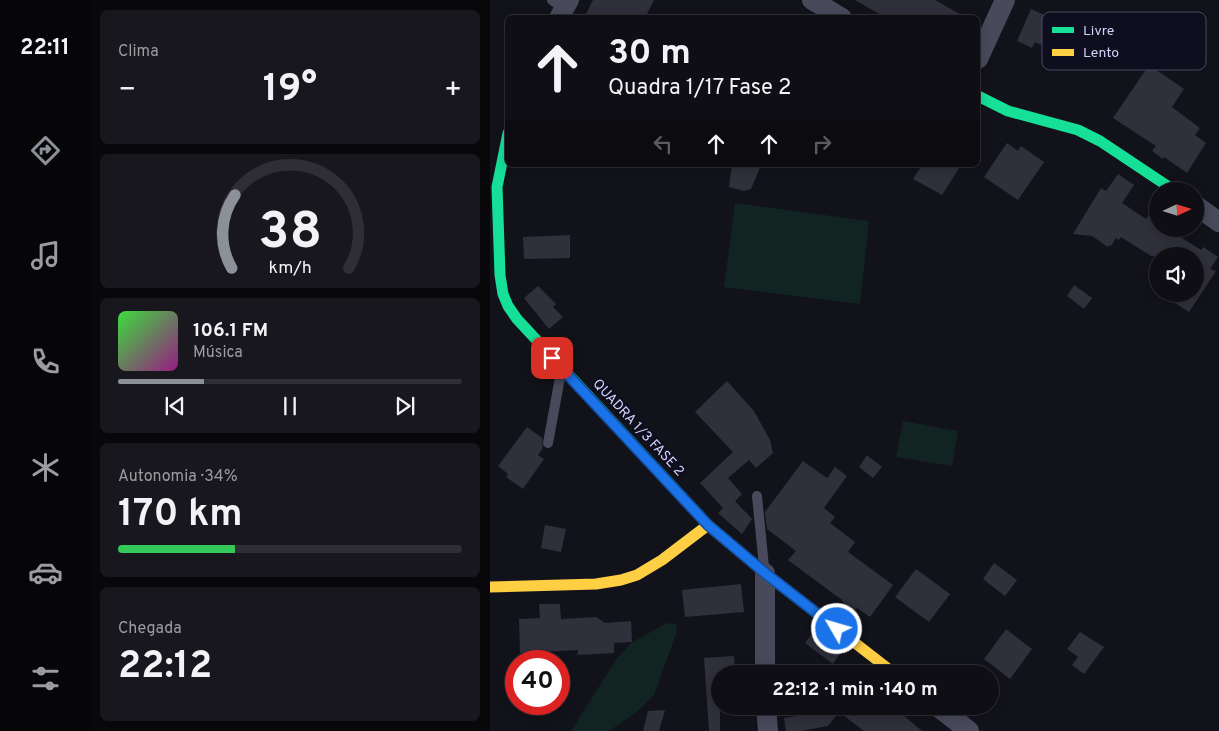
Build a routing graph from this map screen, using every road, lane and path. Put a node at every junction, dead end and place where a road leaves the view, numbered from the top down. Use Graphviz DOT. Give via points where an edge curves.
graph roads {
  1 [pos="812,0"];
  2 [pos="1005,0"];
  3 [pos="832,15"];
  4 [pos="980,55"];
  5 [pos="980,97"];
  6 [pos="505,144"];
  7 [pos="1162,182"];
  8 [pos="493,186"];
  9 [pos="1204,211"];
  10 [pos="1219,222"];
  11 [pos="562,368"];
  12 [pos="548,443"];
  13 [pos="757,496"];
  14 [pos="708,525"];
  15 [pos="765,573"];
  16 [pos="490,587"];
  17 [pos="765,665"];
  18 [pos="883,665"];
  19 [pos="767,715"];
  20 [pos="949,715"];
  21 [pos="768,731"];
  22 [pos="970,731"];
  1 -- 3 [label="street"];
  2 -- 4 [label="street"];
  5 -- 7 [label="street" via="1008,111 1078,130"];
  6 -- 8 [label="street, QUADRA 1/3 FASE 2"];
  8 -- 11 [label="street, QUADRA 1/3 FASE 2" via="503,294 517,319"];
  9 -- 10 [label="street"];
  11 -- 12 [label="lane"];
  11 -- 14 [label="street, QUADRA 1/3 FASE 2"];
  13 -- 15 [label="lane"];
  14 -- 15 [label="street, QUADRA 1/3 FASE 2"];
  14 -- 16 [label="street" via="662,560 637,575 621,580 596,584"];
  15 -- 17 [label="street"];
  15 -- 18 [label="street, QUADRA 1/3 FASE 2"];
  19 -- 21 [label="street"];
  20 -- 22 [label="street"];
}
